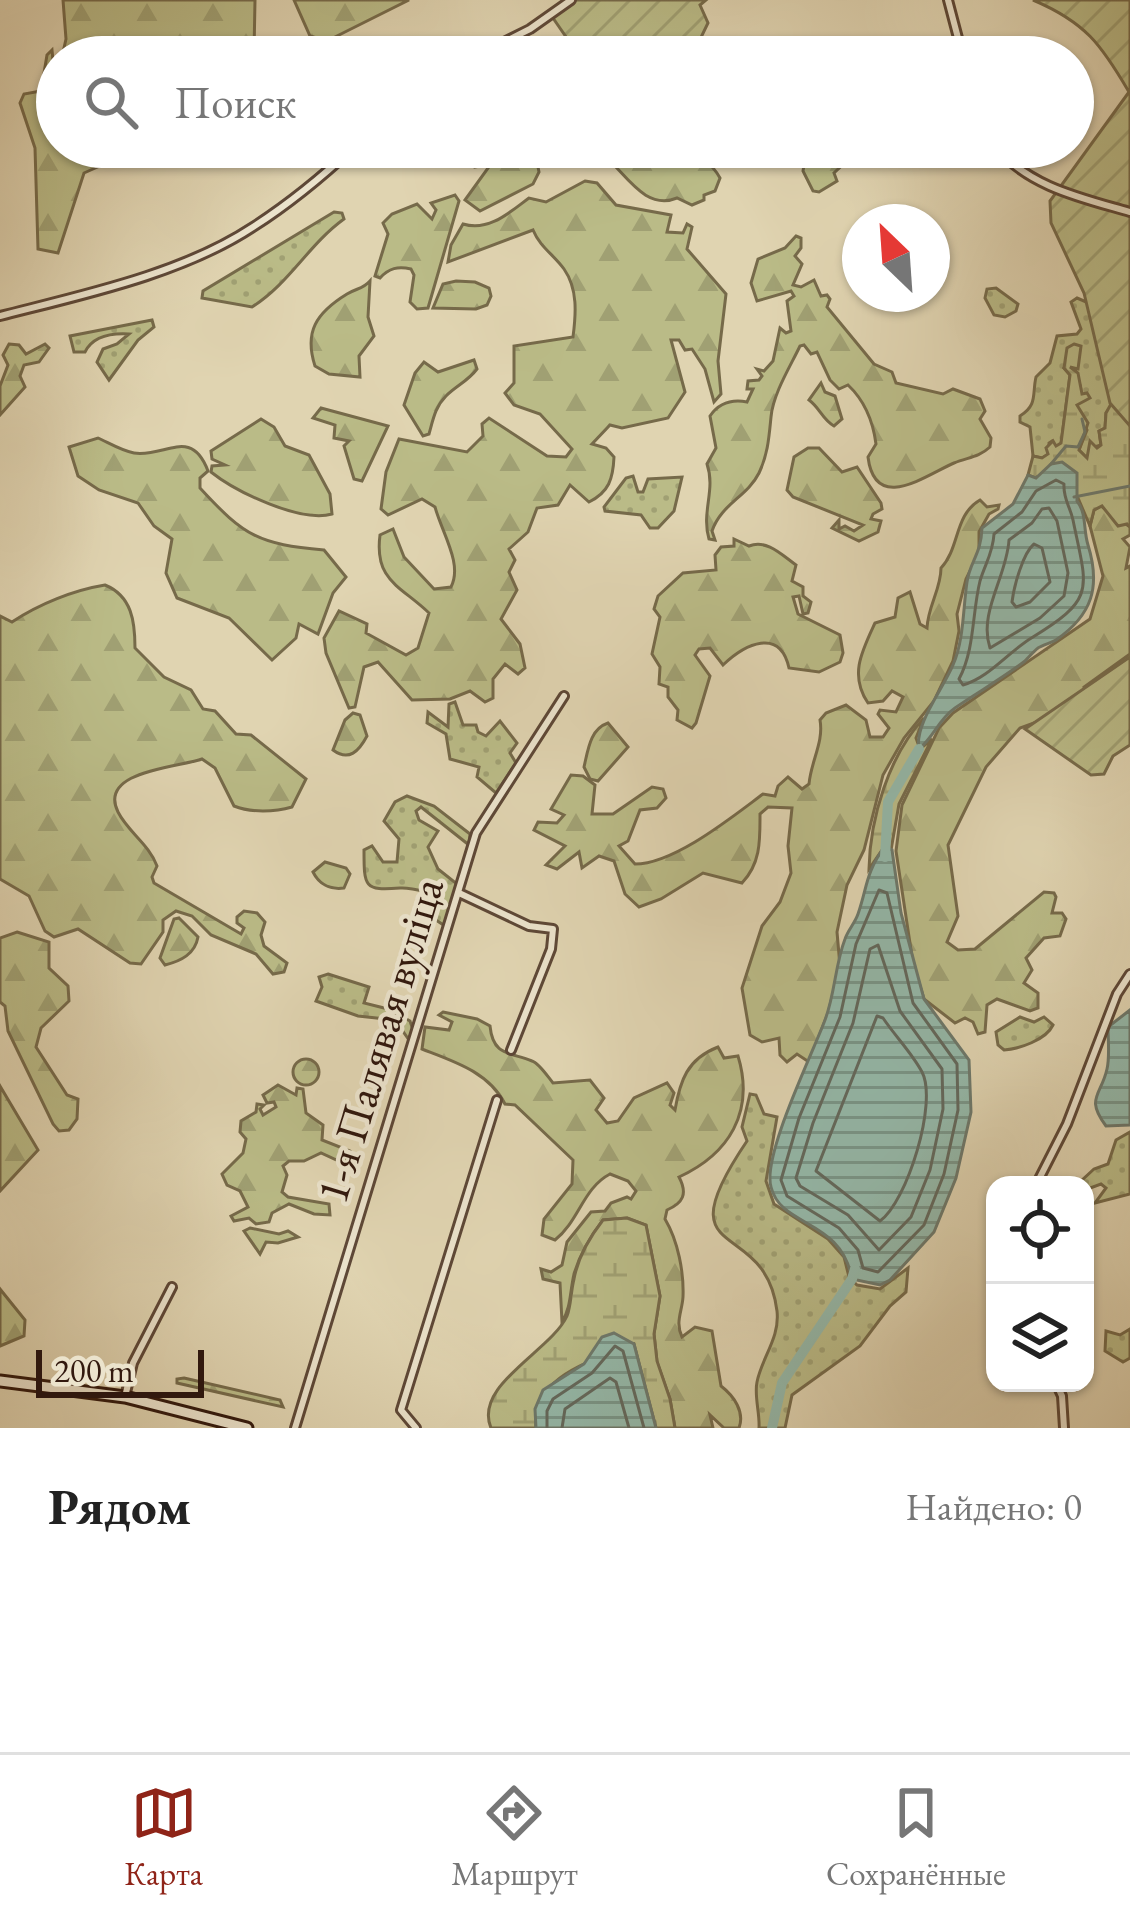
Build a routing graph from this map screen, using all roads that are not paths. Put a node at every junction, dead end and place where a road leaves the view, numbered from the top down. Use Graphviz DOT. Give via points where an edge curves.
graph roads {
  1 [pos="572,0"];
  2 [pos="948,0"];
  3 [pos="516,36"];
  4 [pos="957,36"];
  5 [pos="332,168"];
  6 [pos="1016,168"];
  7 [pos="1130,212"];
  8 [pos="0,316"];
  9 [pos="564,696"];
  10 [pos="459,893"];
  11 [pos="1130,974"];
  12 [pos="511,1050"];
  13 [pos="497,1100"];
  14 [pos="1041,1176"];
  15 [pos="172,1287"];
  16 [pos="0,1382"];
  17 [pos="1060,1392"];
  18 [pos="125,1397"];
  19 [pos="296,1425"];
  20 [pos="248,1428"];
  21 [pos="416,1428"];
  22 [pos="1064,1428"];
  1 -- 3 [label="street"];
  2 -- 4 [label="street"];
  5 -- 8 [label="street" via="215,248"];
  6 -- 7 [label="street"];
  9 -- 10 [label="street, 1-я Палявая вуліца" via="476,833"];
  10 -- 12 [label="street" via="553,929"];
  10 -- 19 [label="street, 1-я Палявая вуліца"];
  11 -- 14 [label="street"];
  13 -- 21 [label="street" via="403,1404"];
  15 -- 18 [label="street" via="133,1363"];
  16 -- 18 [label="main road"];
  17 -- 22 [label="street"];
  18 -- 20 [label="main road"];
}
